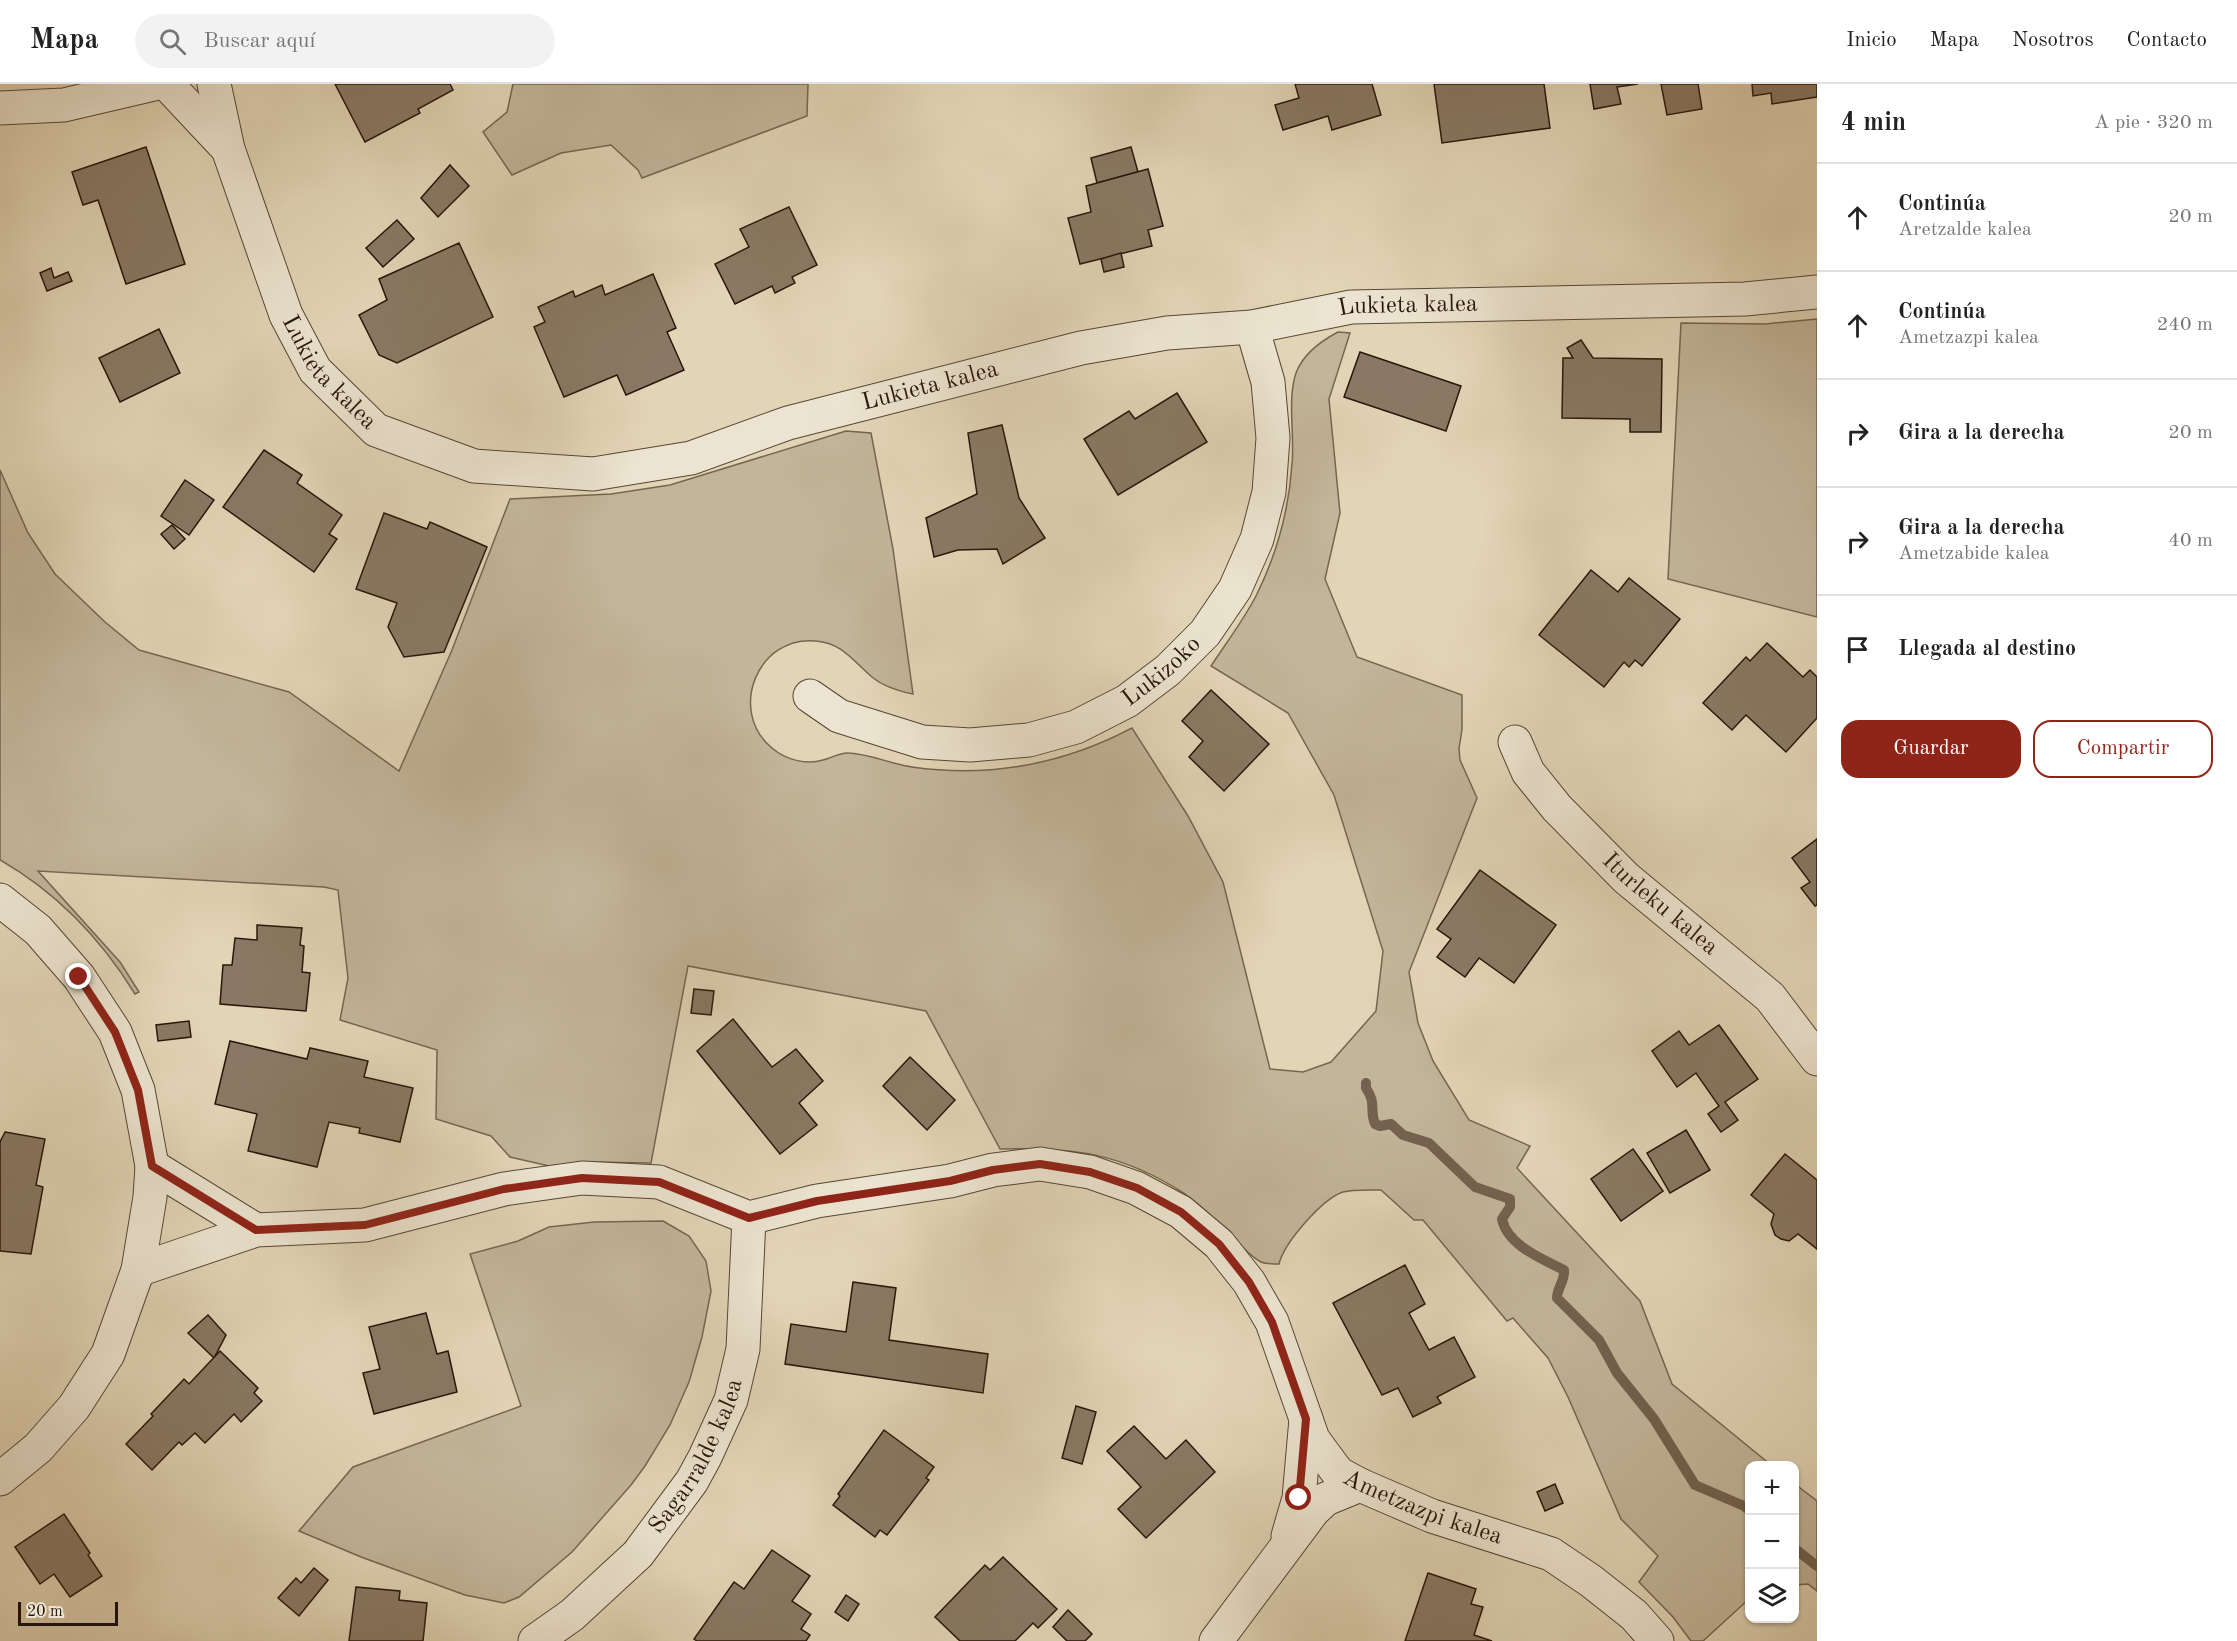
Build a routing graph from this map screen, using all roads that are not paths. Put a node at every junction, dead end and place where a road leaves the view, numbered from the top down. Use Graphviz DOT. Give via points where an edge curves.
graph roads {
  1 [pos="154,84"];
  2 [pos="167,84"];
  3 [pos="214,84"];
  4 [pos="0,108"];
  5 [pos="228,149"];
  6 [pos="1817,292"];
  7 [pos="1252,327"];
  8 [pos="810,696"];
  9 [pos="1515,742"];
  10 [pos="0,900"];
  11 [pos="1817,1059"];
  12 [pos="152,1166"];
  13 [pos="749,1218"];
  14 [pos="256,1230"];
  15 [pos="138,1270"];
  16 [pos="1306,1419"];
  17 [pos="0,1479"];
  18 [pos="1360,1485"];
  19 [pos="1285,1546"];
  20 [pos="535,1641"];
  21 [pos="1216,1641"];
  22 [pos="1657,1641"];
  1 -- 4 [label="street" via="64,105"];
  2 -- 5 [label="street, Lukieta kalea"];
  3 -- 5 [label="street, Lukieta kalea"];
  5 -- 7 [label="street, Lukieta kalea" via="286,315 315,370 376,430 474,466 593,474 691,458 788,423 1081,348 1167,333"];
  6 -- 7 [label="street, Lukieta kalea" via="1745,299 1351,307"];
  7 -- 8 [label="street, Lukizoko" via="1268,382 1273,438 1269,492 1257,539 1235,589 1205,633 1168,670 1127,701 1076,727 1029,740 970,746 922,742 839,716"];
  9 -- 11 [label="street, Iturleku kalea" via="1528,772 1557,808 1626,878 1770,997"];
  10 -- 12 [label="street" via="38,930 79,977 115,1032 138,1090"];
  12 -- 14 [label="street"];
  12 -- 15 [label="street"];
  13 -- 14 [label="street" via="659,1182 582,1178 504,1189 365,1225"];
  13 -- 16 [label="street, Ametzazpi kalea" via="817,1201 1040,1164 1090,1172 1137,1188 1181,1212 1212,1237 1249,1282 1272,1322"];
  13 -- 20 [label="street, Sagarralde kalea" via="743,1349 731,1400 705,1457 638,1554 572,1615"];
  14 -- 15 [label="street"];
  15 -- 17 [label="street" via="108,1354 74,1407 38,1448"];
  16 -- 18 [label="street, Ametzazpi kalea" via="1313,1439 1338,1473"];
  16 -- 19 [label="street" via="1299,1498"];
  18 -- 19 [label="street" via="1326,1499"];
  18 -- 22 [label="street, Ametzazpi kalea" via="1432,1516 1551,1554 1634,1615"];
  19 -- 21 [label="street"];
}
